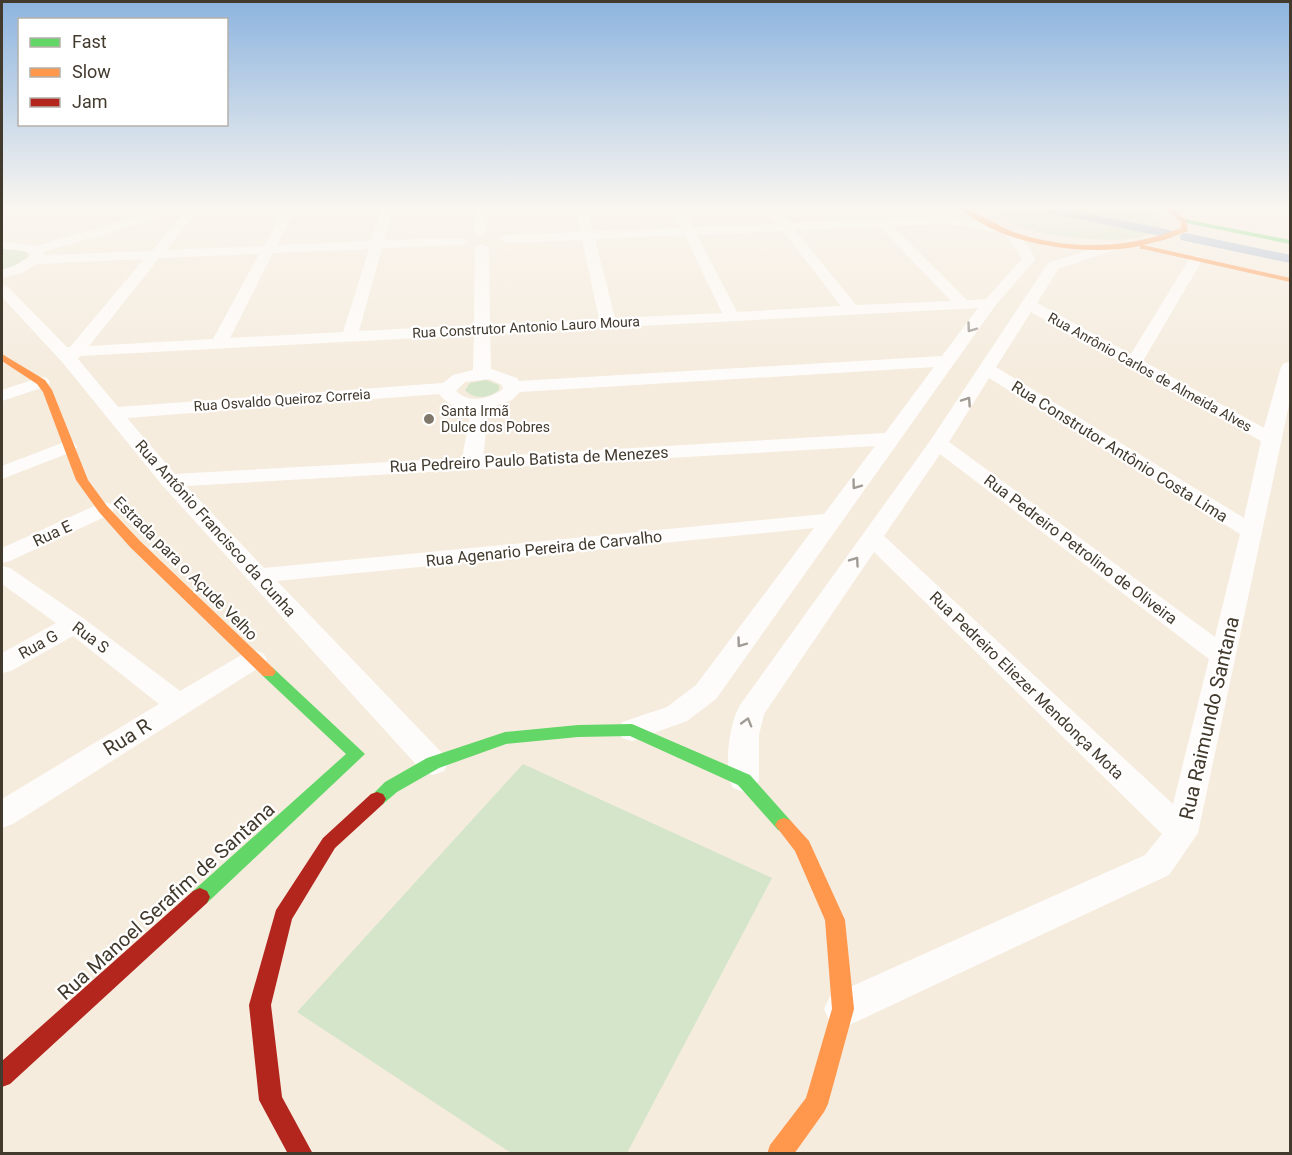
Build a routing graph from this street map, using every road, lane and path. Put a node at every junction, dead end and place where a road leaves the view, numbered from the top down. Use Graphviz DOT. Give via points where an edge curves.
graph roads {
  1 [pos="29,262"];
  2 [pos="149,262"];
  3 [pos="263,262"];
  4 [pos="372,262"];
  5 [pos="481,262"];
  6 [pos="593,262"];
  7 [pos="705,262"];
  8 [pos="814,262"];
  9 [pos="921,262"];
  10 [pos="1026,262"];
  11 [pos="1065,262"];
  12 [pos="1194,262"];
  13 [pos="1209,262"];
  14 [pos="2,274"];
  15 [pos="1290,280"];
  16 [pos="2,289"];
  17 [pos="990,303"];
  18 [pos="963,304"];
  19 [pos="1029,305"];
  20 [pos="850,309"];
  21 [pos="731,316"];
  22 [pos="608,322"];
  23 [pos="481,329"];
  24 [pos="350,336"];
  25 [pos="219,343"];
  26 [pos="69,354"];
  27 [pos="2,357"];
  28 [pos="948,362"];
  29 [pos="1134,363"];
  30 [pos="1290,367"];
  31 [pos="988,370"];
  32 [pos="482,374"];
  33 [pos="41,382"];
  34 [pos="513,387"];
  35 [pos="448,388"];
  36 [pos="2,396"];
  37 [pos="481,404"];
  38 [pos="115,413"];
  39 [pos="889,439"];
  40 [pos="1271,439"];
  41 [pos="938,443"];
  42 [pos="67,447"];
  43 [pos="472,461"];
  44 [pos="2,472"];
  45 [pos="169,480"];
  46 [pos="103,510"];
  47 [pos="831,520"];
  48 [pos="1252,532"];
  49 [pos="872,537"];
  50 [pos="2,556"];
  51 [pos="2,573"];
  52 [pos="257,576"];
  53 [pos="74,624"];
  54 [pos="1223,656"];
  55 [pos="254,659"];
  56 [pos="2,664"];
  57 [pos="178,705"];
  58 [pos="632,730"];
  59 [pos="357,754"];
  60 [pos="433,763"];
  61 [pos="744,780"];
  62 [pos="2,815"];
  63 [pos="1182,833"];
  64 [pos="843,1009"];
  65 [pos="2,1076"];
  66 [pos="301,1154"];
  67 [pos="778,1154"];
  1 -- 14 [label="street"];
  2 -- 26 [label="street"];
  3 -- 25 [label="street"];
  4 -- 24 [label="street"];
  5 -- 23 [label="street"];
  6 -- 22 [label="street"];
  7 -- 21 [label="street"];
  8 -- 20 [label="street"];
  9 -- 18 [label="street"];
  10 -- 17 [label="street"];
  11 -- 19 [label="street" via="1053,266"];
  12 -- 29 [label="street"];
  13 -- 15 [label="street"];
  16 -- 26 [label="street, Rua Antônio Francisco da Cunha"];
  17 -- 18 [label="street, Rua Construtor Antonio Lauro Moura"];
  17 -- 28 [label="street, one-way"];
  18 -- 20 [label="street, Rua Construtor Antonio Lauro Moura"];
  19 -- 29 [label="street, Rua Anrônio Carlos de Almeida Alves"];
  19 -- 31 [label="street"];
  20 -- 21 [label="street, Rua Construtor Antonio Lauro Moura"];
  21 -- 22 [label="street, Rua Construtor Antonio Lauro Moura"];
  22 -- 23 [label="street, Rua Construtor Antonio Lauro Moura"];
  23 -- 24 [label="street, Rua Construtor Antonio Lauro Moura"];
  23 -- 32 [label="street"];
  24 -- 25 [label="street, Rua Construtor Antonio Lauro Moura"];
  25 -- 26 [label="street, Rua Construtor Antonio Lauro Moura"];
  26 -- 38 [label="street, Rua Antônio Francisco da Cunha"];
  27 -- 33 [label="street"];
  28 -- 34 [label="street"];
  28 -- 39 [label="street"];
  29 -- 40 [label="street, Rua Anrônio Carlos de Almeida Alves"];
  30 -- 40 [label="street, Rua Raimundo Santana"];
  41 -- 31 [label="street, one-way"];
  31 -- 48 [label="street, Rua Construtor Antônio Costa Lima"];
  32 -- 34 [label="street" via="507,379"];
  32 -- 35 [label="street" via="457,380"];
  33 -- 36 [label="street"];
  33 -- 42 [label="street, Estrada para o Açude Velho"];
  34 -- 37 [label="street" via="500,399"];
  35 -- 37 [label="street" via="455,400"];
  35 -- 38 [label="street, Rua Osvaldo Queiroz Correia"];
  37 -- 43 [label="street"];
  38 -- 45 [label="street, Rua Antônio Francisco da Cunha"];
  39 -- 43 [label="street, Rua Pedreiro Paulo Batista de Menezes"];
  39 -- 47 [label="street, one-way"];
  40 -- 48 [label="street, Rua Raimundo Santana"];
  41 -- 49 [label="street"];
  41 -- 54 [label="street, Rua Pedreiro Petrolino de Oliveira"];
  42 -- 44 [label="street"];
  42 -- 46 [label="street, Estrada para o Açude Velho" via="82,480"];
  43 -- 45 [label="street, Rua Pedreiro Paulo Batista de Menezes"];
  45 -- 52 [label="street, Rua Antônio Francisco da Cunha"];
  46 -- 50 [label="street, Rua E"];
  46 -- 55 [label="street, Estrada para o Açude Velho"];
  47 -- 52 [label="street, Rua Agenario Pereira de Carvalho"];
  47 -- 58 [label="street, one-way" via="706,692 677,714"];
  48 -- 54 [label="street, Rua Raimundo Santana"];
  61 -- 49 [label="street, one-way" via="744,735 750,712"];
  49 -- 63 [label="street, Rua Pedreiro Eliezer Mendonça Mota"];
  51 -- 53 [label="street, Rua S"];
  52 -- 60 [label="street, Rua Antônio Francisco da Cunha"];
  53 -- 56 [label="street, Rua G"];
  53 -- 57 [label="street, Rua S"];
  54 -- 63 [label="street, Rua Raimundo Santana"];
  55 -- 57 [label="street, Rua R"];
  55 -- 59 [label="street, Estrada para o Açude Velho"];
  57 -- 62 [label="street, Rua R"];
  58 -- 60 [label="street" via="505,738"];
  58 -- 61 [label="street"];
  59 -- 65 [label="street, Rua Manoel Serafim de Santana"];
  60 -- 66 [label="street" via="391,787 329,843 282,916 260,1005 271,1100"];
  61 -- 64 [label="street" via="802,846 835,920"];
  63 -- 64 [label="street, Rua Raimundo Santana" via="1156,865"];
  64 -- 67 [label="street" via="816,1104"];
}
